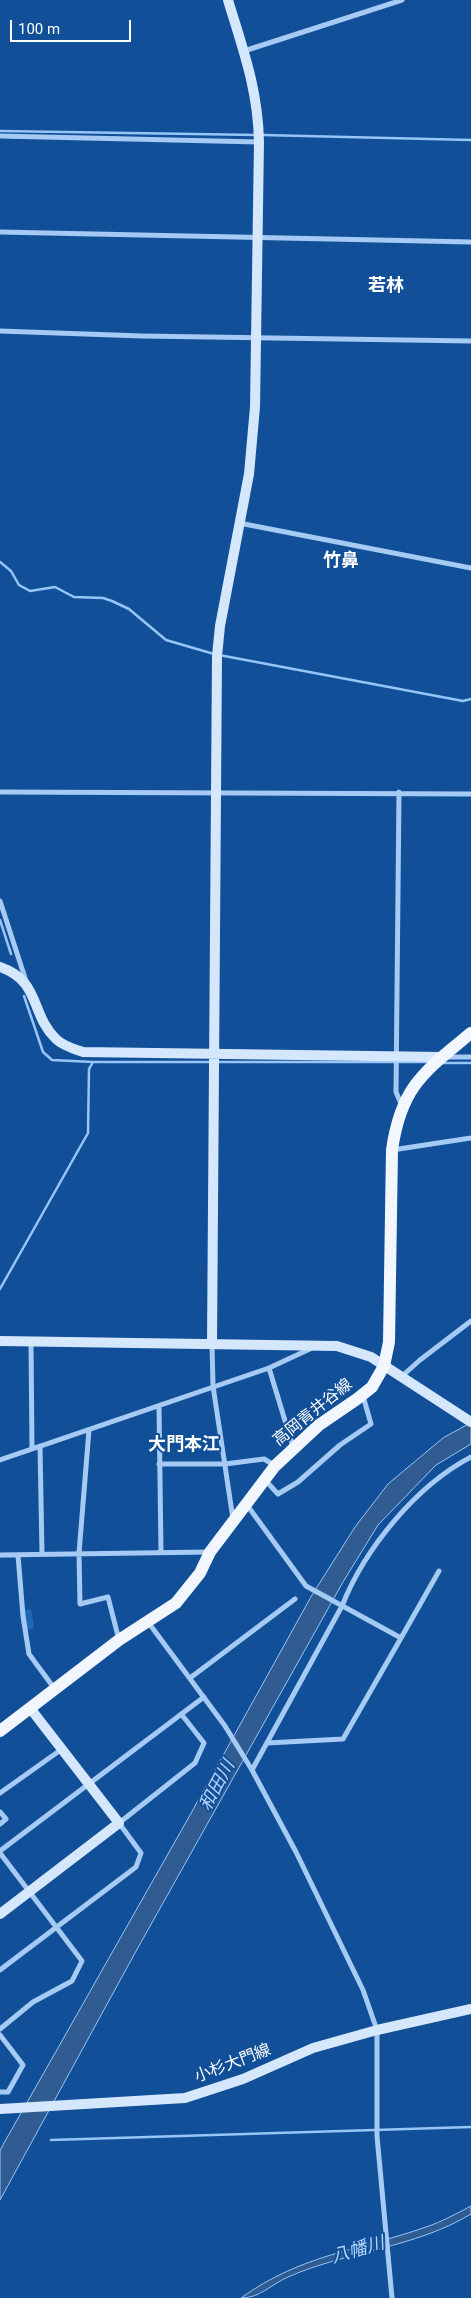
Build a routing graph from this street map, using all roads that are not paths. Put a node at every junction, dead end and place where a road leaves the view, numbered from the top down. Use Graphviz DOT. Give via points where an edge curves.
graph roads {
  1 [pos="228,0"];
  2 [pos="402,0"];
  3 [pos="244,51"];
  4 [pos="0,136"];
  5 [pos="259,142"];
  6 [pos="0,232"];
  7 [pos="257,238"];
  8 [pos="471,242"];
  9 [pos="0,331"];
  10 [pos="256,338"];
  11 [pos="471,341"];
  12 [pos="239,524"];
  13 [pos="471,568"];
  14 [pos="0,792"];
  15 [pos="399,792"];
  16 [pos="216,794"];
  17 [pos="471,794"];
  18 [pos="0,901"];
  19 [pos="0,967"];
  20 [pos="27,983"];
  21 [pos="471,1033"];
  22 [pos="215,1054"];
  23 [pos="397,1056"];
  24 [pos="442,1057"];
  25 [pos="471,1057"];
  26 [pos="402,1106"];
  27 [pos="471,1138"];
  28 [pos="392,1150"];
  29 [pos="471,1322"];
  30 [pos="0,1341"];
  31 [pos="31,1342"];
  32 [pos="212,1344"];
  33 [pos="319,1345"];
  34 [pos="384,1366"];
  35 [pos="269,1368"];
  36 [pos="401,1377"];
  37 [pos="213,1386"];
  38 [pos="362,1395"];
  39 [pos="159,1406"];
  40 [pos="471,1422"];
  41 [pos="89,1430"];
  42 [pos="40,1446"];
  43 [pos="293,1448"];
  44 [pos="32,1449"];
  45 [pos="471,1457"];
  46 [pos="0,1460"];
  47 [pos="160,1464"];
  48 [pos="224,1464"];
  49 [pos="275,1466"];
  50 [pos="264,1479"];
  51 [pos="245,1503"];
  52 [pos="233,1520"];
  53 [pos="161,1552"];
  54 [pos="210,1552"];
  55 [pos="79,1553"];
  56 [pos="18,1554"];
  57 [pos="42,1554"];
  58 [pos="0,1555"];
  59 [pos="439,1571"];
  60 [pos="295,1598"];
  61 [pos="342,1606"];
  62 [pos="148,1622"];
  63 [pos="401,1638"];
  64 [pos="119,1640"];
  65 [pos="190,1678"];
  66 [pos="55,1689"];
  67 [pos="204,1697"];
  68 [pos="30,1708"];
  69 [pos="182,1715"];
  70 [pos="0,1732"];
  71 [pos="267,1743"];
  72 [pos="62,1749"];
  73 [pos="252,1770"];
  74 [pos="87,1784"];
  75 [pos="0,1793"];
  76 [pos="0,1812"];
  77 [pos="119,1823"];
  78 [pos="0,1824"];
  79 [pos="0,1852"];
  80 [pos="30,1892"];
  81 [pos="0,1914"];
  82 [pos="58,1927"];
  83 [pos="0,1970"];
  84 [pos="471,2009"];
  85 [pos="0,2029"];
  86 [pos="377,2030"];
  87 [pos="0,2035"];
  88 [pos="0,2092"];
  89 [pos="0,2109"];
  90 [pos="392,2298"];
  1 -- 3 [label="street"];
  2 -- 3 [label="street"];
  3 -- 5 [label="street" via="256,95"];
  4 -- 5 [label="street"];
  5 -- 7 [label="street"];
  6 -- 7 [label="street"];
  7 -- 8 [label="street"];
  7 -- 10 [label="street"];
  9 -- 10 [label="street"];
  10 -- 11 [label="street"];
  10 -- 12 [label="street" via="252,445"];
  12 -- 13 [label="street"];
  12 -- 16 [label="street" via="217,656"];
  14 -- 16 [label="street"];
  15 -- 16 [label="street"];
  15 -- 17 [label="street"];
  15 -- 23 [label="street"];
  16 -- 22 [label="street"];
  18 -- 20 [label="street"];
  19 -- 20 [label="street"];
  20 -- 22 [label="street" via="46,1024 55,1038 66,1046 84,1052"];
  21 -- 24 [label="main road, 高岡青井谷線"];
  22 -- 23 [label="street"];
  22 -- 32 [label="street"];
  23 -- 24 [label="street"];
  23 -- 26 [label="street" via="396,1092"];
  24 -- 25 [label="street"];
  24 -- 26 [label="main road, 高岡青井谷線" via="425,1072"];
  26 -- 28 [label="main road, 高岡青井谷線"];
  27 -- 28 [label="street"];
  28 -- 34 [label="main road, 高岡青井谷線" via="391,1300"];
  29 -- 36 [label="street"];
  30 -- 31 [label="street"];
  31 -- 32 [label="street"];
  31 -- 44 [label="street"];
  32 -- 33 [label="street"];
  32 -- 37 [label="street"];
  33 -- 34 [label="street" via="355,1351"];
  33 -- 35 [label="street"];
  34 -- 36 [label="street"];
  34 -- 38 [label="main road, 高岡青井谷線" via="372,1387"];
  35 -- 37 [label="street"];
  35 -- 43 [label="street"];
  36 -- 40 [label="street"];
  37 -- 39 [label="street"];
  37 -- 48 [label="street"];
  38 -- 43 [label="main road, 高岡青井谷線"];
  38 -- 50 [label="street" via="371,1424 278,1494"];
  39 -- 41 [label="street"];
  39 -- 47 [label="street"];
  41 -- 42 [label="street"];
  41 -- 55 [label="street"];
  42 -- 44 [label="street"];
  42 -- 57 [label="street"];
  43 -- 49 [label="main road, 高岡青井谷線"];
  44 -- 46 [label="street"];
  45 -- 61 [label="street" via="432,1483 389,1528 352,1580"];
  47 -- 48 [label="street"];
  47 -- 53 [label="street"];
  48 -- 49 [label="street" via="264,1459"];
  48 -- 52 [label="street"];
  49 -- 50 [label="main road, 高岡青井谷線"];
  50 -- 51 [label="main road, 高岡青井谷線"];
  51 -- 52 [label="main road, 高岡青井谷線"];
  51 -- 61 [label="street" via="306,1586"];
  52 -- 54 [label="main road, 高岡青井谷線"];
  53 -- 54 [label="street"];
  53 -- 55 [label="street"];
  54 -- 62 [label="main road, 高岡青井谷線" via="189,1589 176,1603"];
  55 -- 57 [label="street"];
  55 -- 64 [label="street" via="80,1604 108,1597"];
  56 -- 57 [label="street"];
  56 -- 58 [label="street"];
  56 -- 66 [label="street" via="29,1654"];
  59 -- 63 [label="street"];
  60 -- 65 [label="street"];
  61 -- 63 [label="street"];
  61 -- 71 [label="street"];
  62 -- 64 [label="main road, 高岡青井谷線"];
  62 -- 65 [label="street"];
  63 -- 71 [label="street" via="343,1739"];
  64 -- 66 [label="main road, 高岡青井谷線"];
  65 -- 67 [label="street"];
  66 -- 68 [label="main road, 高岡青井谷線"];
  67 -- 69 [label="street"];
  67 -- 73 [label="street"];
  68 -- 70 [label="main road, 高岡青井谷線"];
  68 -- 72 [label="street"];
  69 -- 74 [label="street"];
  69 -- 77 [label="street" via="204,1743 195,1763"];
  71 -- 73 [label="street"];
  72 -- 74 [label="street"];
  72 -- 75 [label="street"];
  73 -- 86 [label="street" via="363,1990"];
  74 -- 77 [label="street"];
  74 -- 79 [label="street"];
  76 -- 78 [label="street" via="6,1819"];
  77 -- 80 [label="street"];
  77 -- 82 [label="street" via="141,1853 136,1867"];
  79 -- 80 [label="street"];
  80 -- 81 [label="street"];
  80 -- 82 [label="street"];
  82 -- 83 [label="street"];
  82 -- 85 [label="street" via="82,1961 72,1981 33,2002"];
  84 -- 86 [label="street, 小杉大門線"];
  86 -- 89 [label="street, 小杉大門線" via="313,2048 242,2079 185,2098"];
  86 -- 90 [label="street" via="377,2136"];
  87 -- 88 [label="street" via="23,2065 8,2092"];
}
